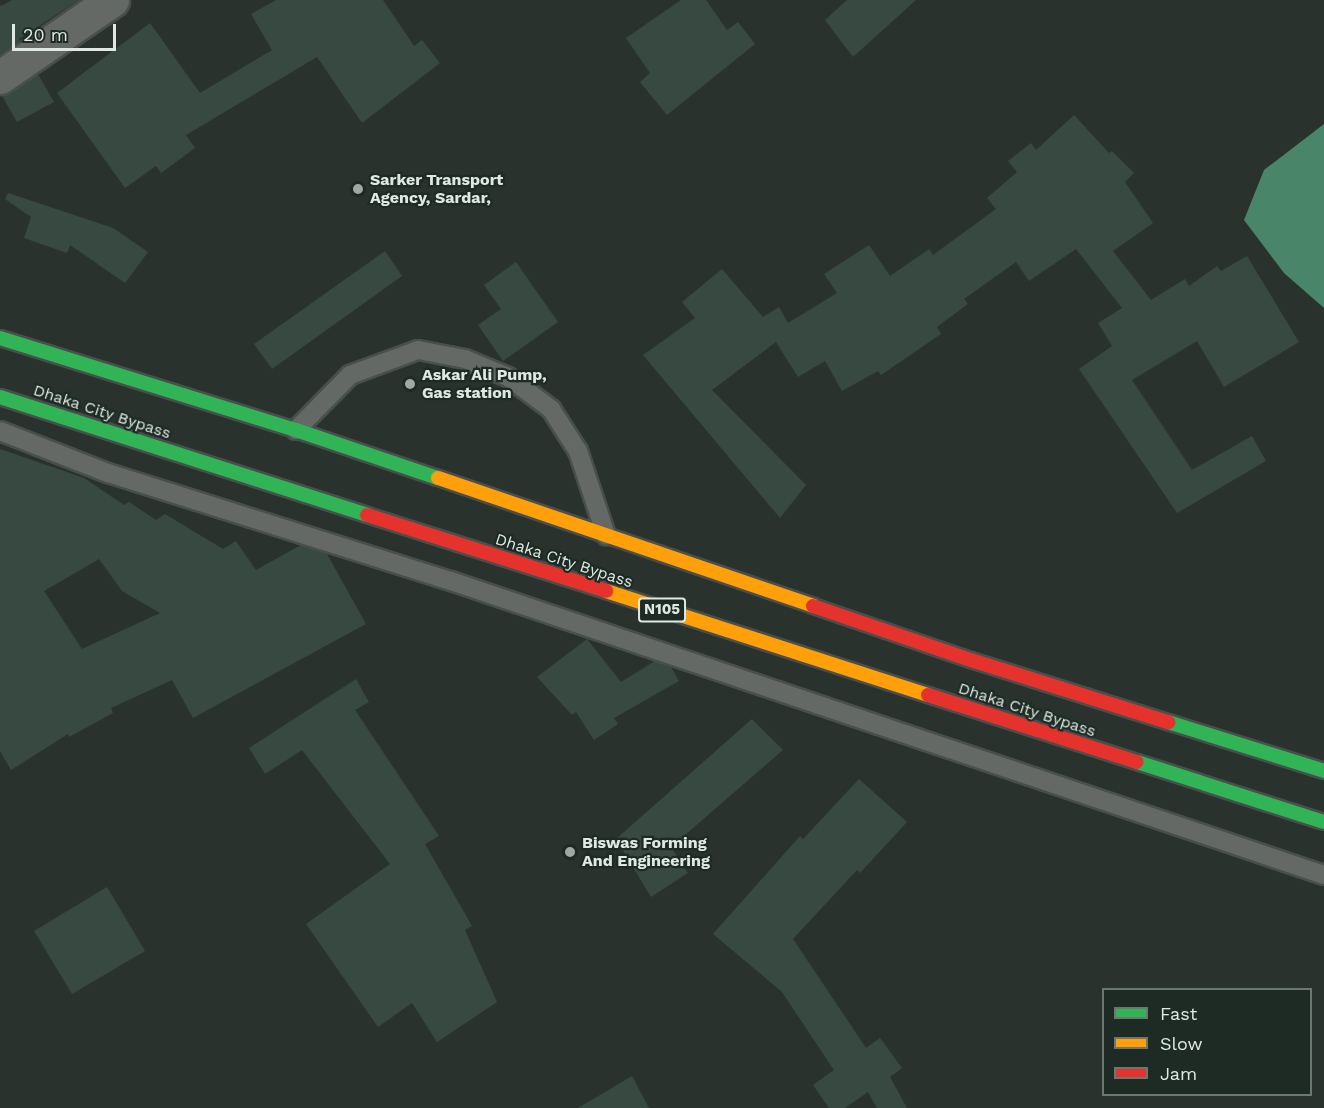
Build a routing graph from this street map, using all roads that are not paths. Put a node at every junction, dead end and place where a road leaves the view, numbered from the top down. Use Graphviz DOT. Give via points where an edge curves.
graph roads {
  1 [pos="112,0"];
  2 [pos="0,77"];
  3 [pos="0,338"];
  4 [pos="0,397"];
  5 [pos="296,430"];
  6 [pos="0,431"];
  7 [pos="606,535"];
  8 [pos="1324,771"];
  9 [pos="1324,822"];
  10 [pos="1324,875"];
  1 -- 2 [label="street"];
  3 -- 5 [label="highway"];
  4 -- 9 [label="highway, Dhaka City Bypass / N105"];
  5 -- 7 [label="highway"];
  5 -- 7 [label="lane" via="350,375 418,350 465,359 508,377 551,408 578,451"];
  6 -- 10 [label="lane" via="108,473 451,581"];
  7 -- 8 [label="highway" via="971,660"];
}
